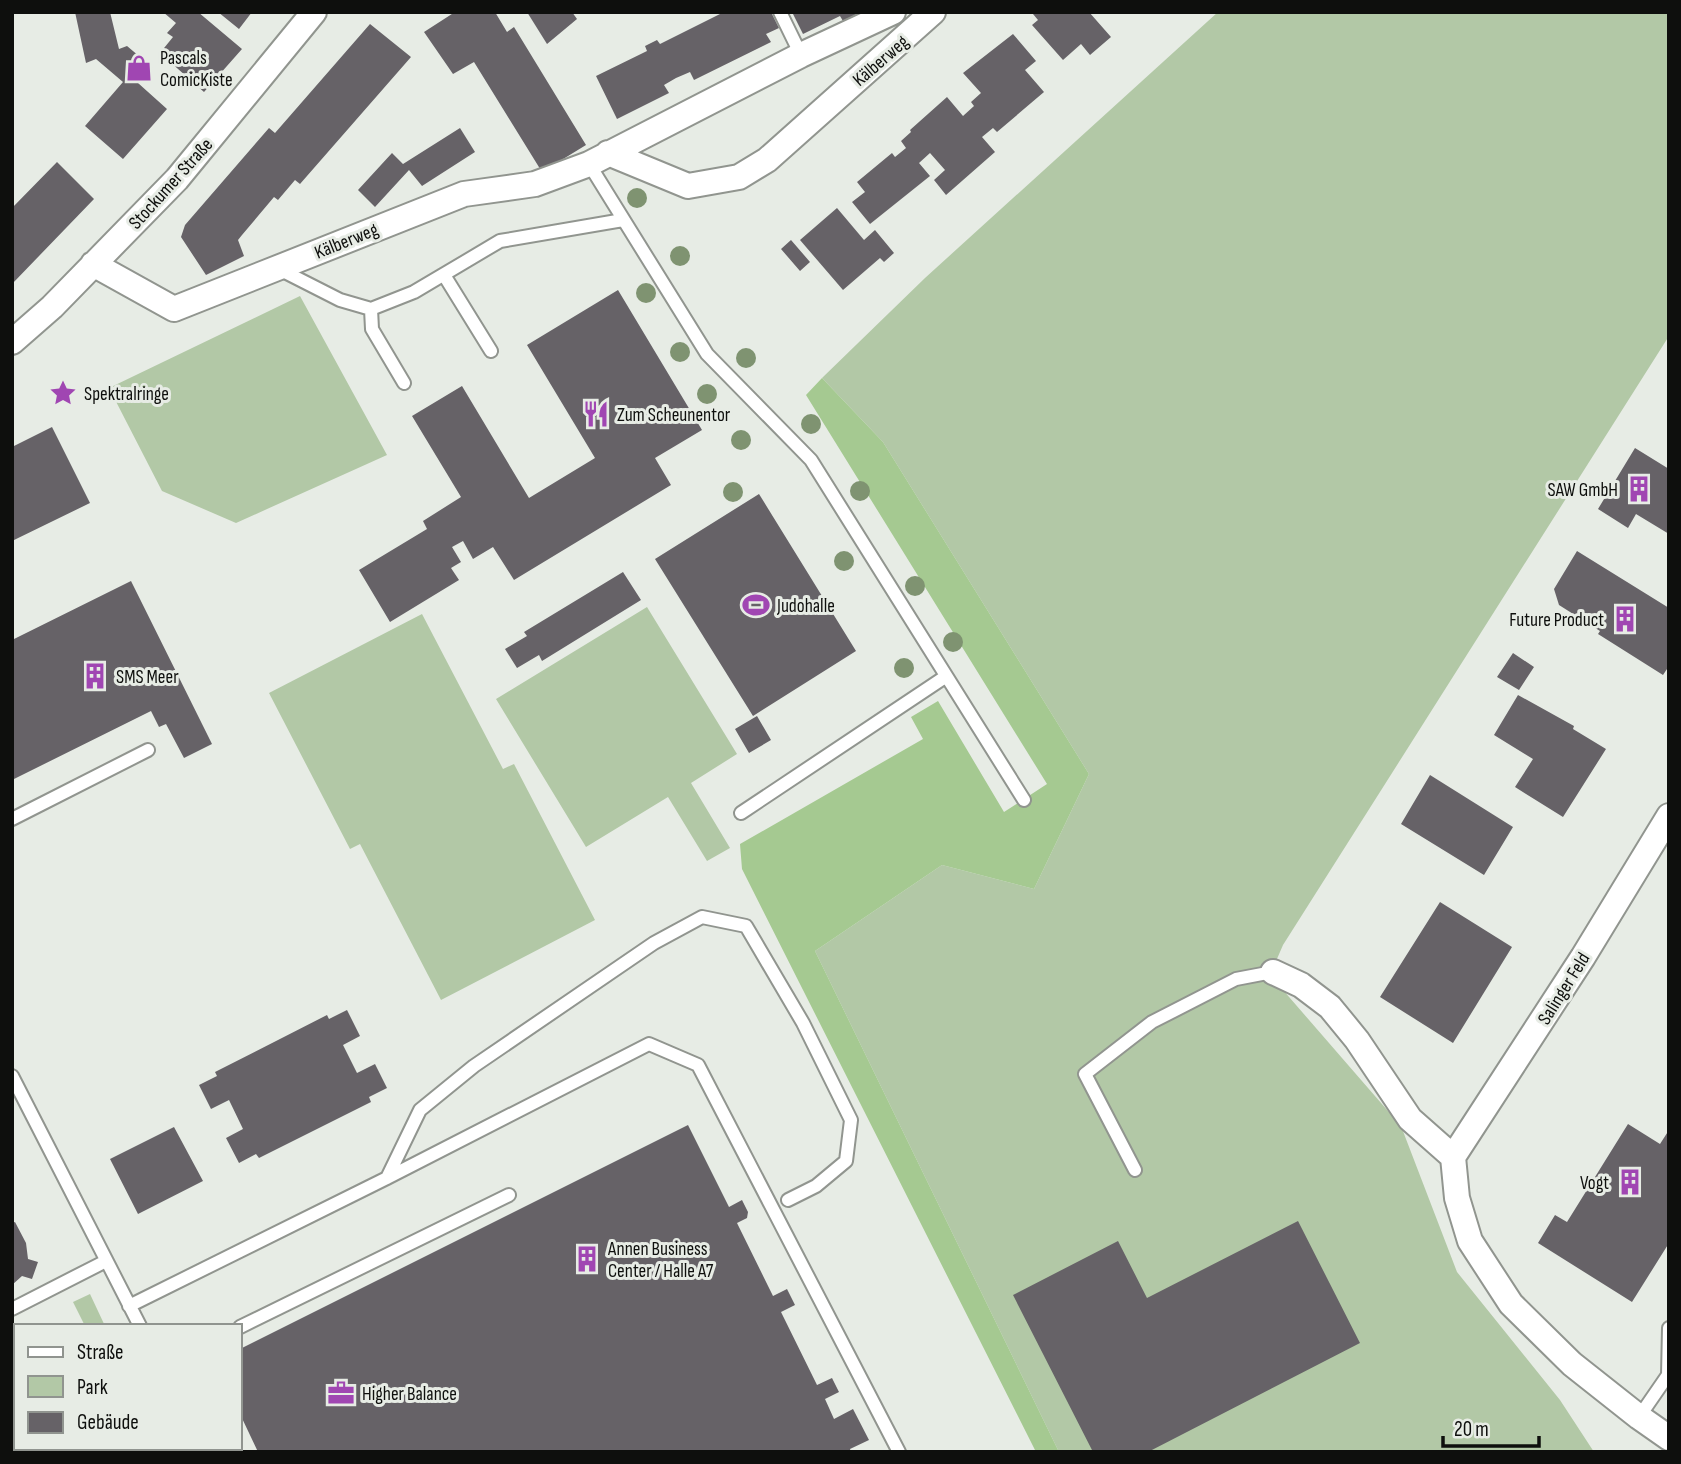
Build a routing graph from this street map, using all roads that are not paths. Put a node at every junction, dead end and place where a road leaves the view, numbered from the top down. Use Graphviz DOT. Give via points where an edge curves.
graph roads {
  1 [pos="314,12"];
  2 [pos="780,12"];
  3 [pos="893,12"];
  4 [pos="933,12"];
  5 [pos="801,55"];
  6 [pos="598,158"];
  7 [pos="623,220"];
  8 [pos="93,264"];
  9 [pos="276,268"];
  10 [pos="444,275"];
  11 [pos="371,309"];
  12 [pos="12,342"];
  13 [pos="491,351"];
  14 [pos="404,383"];
  15 [pos="945,677"];
  16 [pos="148,750"];
  17 [pos="1024,800"];
  18 [pos="741,813"];
  19 [pos="1669,816"];
  20 [pos="12,819"];
  21 [pos="1273,972"];
  22 [pos="12,1076"];
  23 [pos="1453,1157"];
  24 [pos="1135,1170"];
  25 [pos="387,1178"];
  26 [pos="509,1195"];
  27 [pos="788,1200"];
  28 [pos="106,1261"];
  29 [pos="129,1306"];
  30 [pos="12,1309"];
  31 [pos="139,1324"];
  32 [pos="242,1326"];
  33 [pos="1669,1328"];
  34 [pos="1639,1418"];
  35 [pos="1669,1438"];
  36 [pos="899,1452"];
  1 -- 8 [label="street, Stockumer Straße" via="177,179"];
  2 -- 5 [label="lane"];
  3 -- 5 [label="street, Kälberweg"];
  4 -- 6 [label="street, Kälberweg" via="766,160 739,177 688,186"];
  5 -- 6 [label="street, Kälberweg"];
  6 -- 7 [label="lane"];
  6 -- 9 [label="street, Kälberweg" via="535,184 464,194"];
  7 -- 10 [label="lane" via="500,241"];
  7 -- 15 [label="lane" via="707,355 811,460"];
  8 -- 9 [label="street, Kälberweg" via="174,309"];
  8 -- 12 [label="street, Stockumer Straße"];
  9 -- 11 [label="lane" via="340,300"];
  10 -- 11 [label="lane"];
  10 -- 13 [label="lane"];
  11 -- 14 [label="lane" via="372,329"];
  15 -- 17 [label="lane"];
  15 -- 18 [label="lane"];
  16 -- 20 [label="lane"];
  19 -- 23 [label="street, Salinger Feld"];
  21 -- 23 [label="street" via="1301,985 1330,1007 1410,1119"];
  21 -- 24 [label="lane" via="1236,979 1152,1022 1085,1074"];
  22 -- 28 [label="lane"];
  23 -- 34 [label="street" via="1457,1198 1470,1241 1511,1304 1572,1364"];
  25 -- 27 [label="lane" via="419,1110 474,1066 654,943 702,917 746,926 803,1023 851,1120 846,1161 816,1186"];
  25 -- 29 [label="lane"];
  25 -- 36 [label="lane" via="649,1044 698,1065"];
  26 -- 32 [label="lane"];
  28 -- 29 [label="lane"];
  28 -- 30 [label="lane"];
  29 -- 31 [label="lane"];
  33 -- 34 [label="lane" via="1668,1375"];
  34 -- 35 [label="street"];
}
